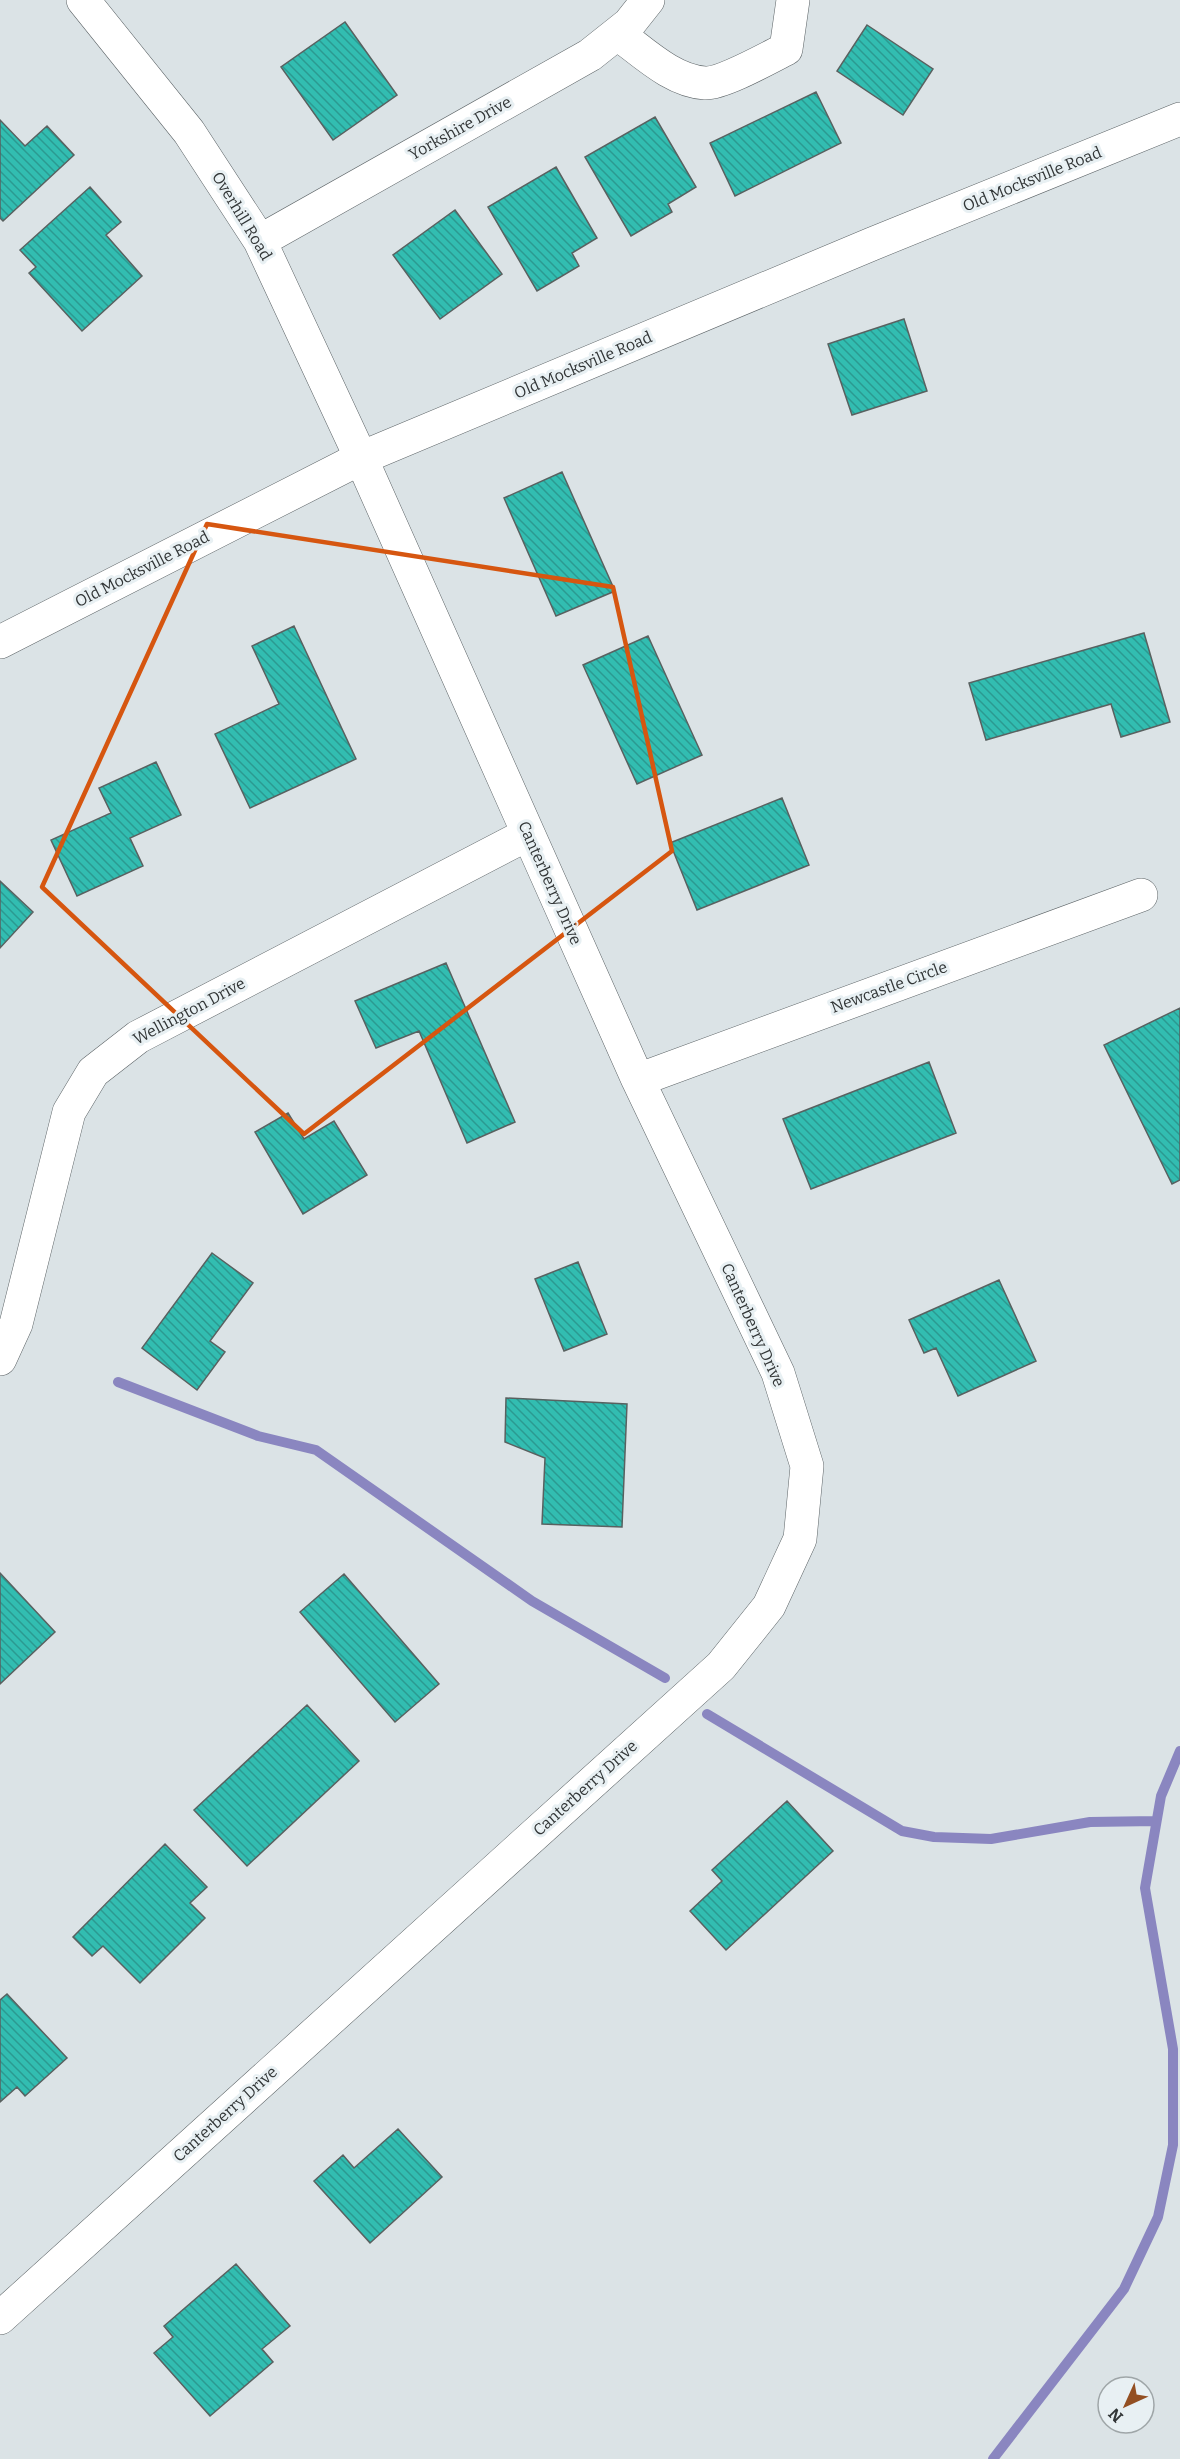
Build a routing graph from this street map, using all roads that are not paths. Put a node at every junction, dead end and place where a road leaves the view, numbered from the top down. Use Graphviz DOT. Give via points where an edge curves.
graph roads {
  1 [pos="82,0"];
  2 [pos="648,0"];
  3 [pos="793,0"];
  4 [pos="618,34"];
  5 [pos="1180,119"];
  6 [pos="260,241"];
  7 [pos="361,458"];
  8 [pos="0,642"];
  9 [pos="528,834"];
  10 [pos="1141,895"];
  11 [pos="638,1080"];
  12 [pos="0,1359"];
  13 [pos="0,2318"];
  1 -- 6 [label="street, Overhill Road" via="189,132"];
  2 -- 4 [label="street, Yorkshire Drive"];
  3 -- 4 [label="street" via="786,49 707,83 674,74"];
  4 -- 6 [label="street, Yorkshire Drive" via="590,55"];
  5 -- 7 [label="street, Old Mocksville Road"];
  6 -- 7 [label="street, Overhill Road"];
  7 -- 8 [label="street, Old Mocksville Road"];
  7 -- 9 [label="street, Canterberry Drive"];
  9 -- 11 [label="street, Canterberry Drive"];
  9 -- 12 [label="street, Wellington Drive" via="138,1037 93,1072 69,1112 16,1324"];
  10 -- 11 [label="street, Newcastle Circle"];
  11 -- 13 [label="street, Canterberry Drive" via="778,1373 807,1466 800,1539 769,1605 721,1666"];
}
